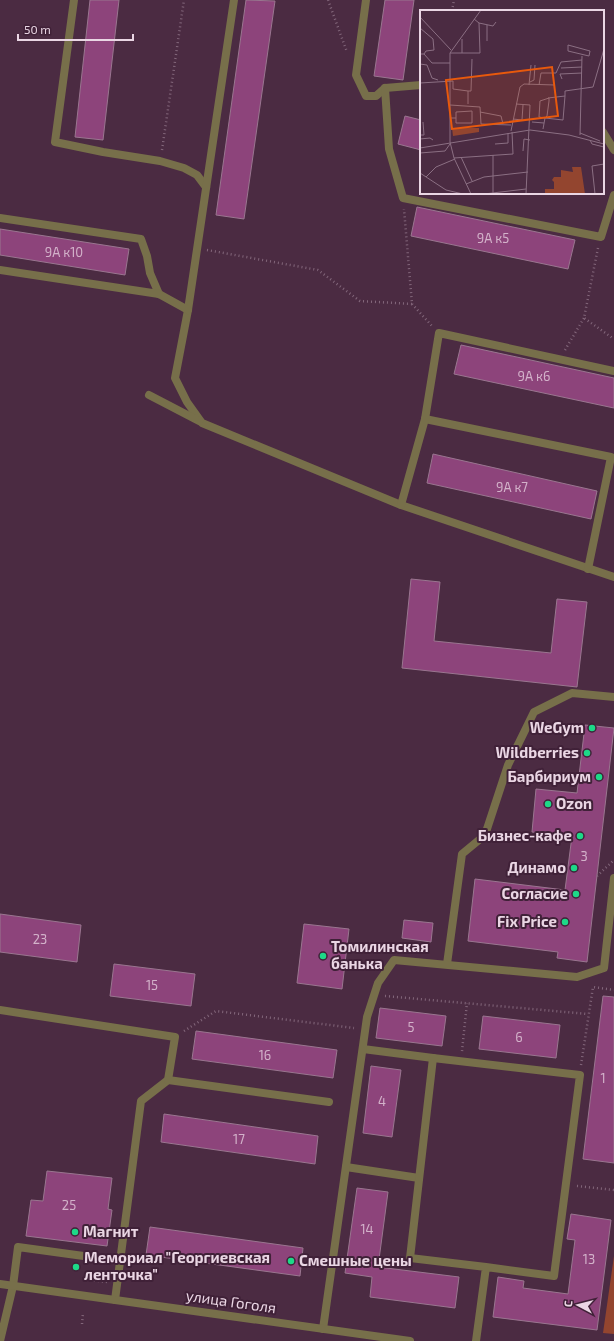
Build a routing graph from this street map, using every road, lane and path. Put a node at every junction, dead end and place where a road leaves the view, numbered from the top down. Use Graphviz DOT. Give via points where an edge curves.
graph roads {
  1 [pos="74,0"];
  2 [pos="184,0"];
  3 [pos="234,0"];
  4 [pos="328,0"];
  5 [pos="366,0"];
  6 [pos="454,0"];
  7 [pos="452,10"];
  8 [pos="348,55"];
  9 [pos="420,85"];
  10 [pos="384,88"];
  11 [pos="604,134"];
  12 [pos="614,150"];
  13 [pos="160,160"];
  14 [pos="206,187"];
  15 [pos="614,195"];
  16 [pos="403,198"];
  17 [pos="0,218"];
  18 [pos="600,237"];
  19 [pos="197,248"];
  20 [pos="0,270"];
  21 [pos="159,294"];
  22 [pos="412,304"];
  23 [pos="188,310"];
  24 [pos="584,318"];
  25 [pos="439,333"];
  26 [pos="614,339"];
  27 [pos="560,359"];
  28 [pos="614,371"];
  29 [pos="148,395"];
  30 [pos="425,419"];
  31 [pos="202,422"];
  32 [pos="401,505"];
  33 [pos="588,568"];
  34 [pos="614,577"];
  35 [pos="614,697"];
  36 [pos="614,878"];
  37 [pos="447,964"];
  38 [pos="614,990"];
  39 [pos="375,995"];
  40 [pos="467,1003"];
  41 [pos="0,1010"];
  42 [pos="588,1014"];
  43 [pos="366,1029"];
  44 [pos="175,1037"];
  45 [pos="363,1049"];
  46 [pos="433,1058"];
  47 [pos="461,1061"];
  48 [pos="580,1075"];
  49 [pos="168,1080"];
  50 [pos="329,1102"];
  51 [pos="346,1167"];
  52 [pos="419,1178"];
  53 [pos="566,1184"];
  54 [pos="614,1190"];
  55 [pos="120,1261"];
  56 [pos="486,1267"];
  57 [pos="90,1280"];
  58 [pos="117,1283"];
  59 [pos="0,1284"];
  60 [pos="13,1286"];
  61 [pos="115,1300"];
  62 [pos="83,1313"];
  63 [pos="82,1324"];
  64 [pos="323,1329"];
  65 [pos="0,1341"];
  66 [pos="410,1341"];
  67 [pos="476,1341"];
  1 -- 13 [label="street" via="55,142"];
  2 -- 13 [label="path"];
  3 -- 14 [label="street"];
  4 -- 8 [label="path"];
  5 -- 10 [label="street" via="356,75 366,96 376,96"];
  6 -- 7 [label="path"];
  9 -- 10 [label="street"];
  10 -- 16 [label="street" via="389,149"];
  11 -- 12 [label="street"];
  13 -- 14 [label="street" via="196,175"];
  14 -- 19 [label="street"];
  15 -- 18 [label="street"];
  16 -- 18 [label="street"];
  16 -- 22 [label="path"];
  17 -- 21 [label="street" via="141,239 150,273"];
  18 -- 24 [label="path"];
  19 -- 22 [label="path" via="318,270 360,301"];
  19 -- 23 [label="street"];
  20 -- 21 [label="street"];
  21 -- 23 [label="street"];
  22 -- 25 [label="path"];
  23 -- 31 [label="street" via="175,378 187,402"];
  24 -- 26 [label="path"];
  24 -- 27 [label="path"];
  25 -- 27 [label="street"];
  25 -- 30 [label="street"];
  27 -- 28 [label="street"];
  29 -- 31 [label="street"];
  30 -- 32 [label="street"];
  30 -- 33 [label="street" via="611,457"];
  31 -- 32 [label="street"];
  32 -- 33 [label="street"];
  33 -- 34 [label="street"];
  35 -- 37 [label="street" via="572,693 534,712 508,765 485,835 462,854"];
  36 -- 37 [label="street" via="604,968 577,977"];
  37 -- 39 [label="street" via="394,960 378,983"];
  38 -- 42 [label="path" via="593,988"];
  39 -- 40 [label="path"];
  39 -- 43 [label="street"];
  40 -- 42 [label="path"];
  40 -- 47 [label="path"];
  41 -- 44 [label="street"];
  42 -- 48 [label="path"];
  43 -- 44 [label="path" via="216,1011"];
  43 -- 45 [label="street"];
  44 -- 49 [label="street"];
  45 -- 46 [label="street"];
  45 -- 51 [label="street"];
  46 -- 47 [label="street"];
  46 -- 52 [label="street"];
  47 -- 48 [label="street"];
  48 -- 53 [label="street"];
  49 -- 50 [label="street"];
  49 -- 55 [label="street" via="141,1101"];
  51 -- 52 [label="street"];
  51 -- 64 [label="street"];
  52 -- 56 [label="street" via="410,1258"];
  53 -- 54 [label="path"];
  53 -- 56 [label="street" via="554,1276"];
  55 -- 58 [label="street"];
  55 -- 60 [label="street" via="18,1247"];
  56 -- 67 [label="street"];
  57 -- 58 [label="path"];
  58 -- 61 [label="street"];
  59 -- 60 [label="street, улица Гоголя"];
  60 -- 61 [label="street, улица Гоголя"];
  60 -- 65 [label="street"];
  61 -- 64 [label="street, улица Гоголя"];
  62 -- 63 [label="path"];
  64 -- 66 [label="street, улица Гоголя"];
}
